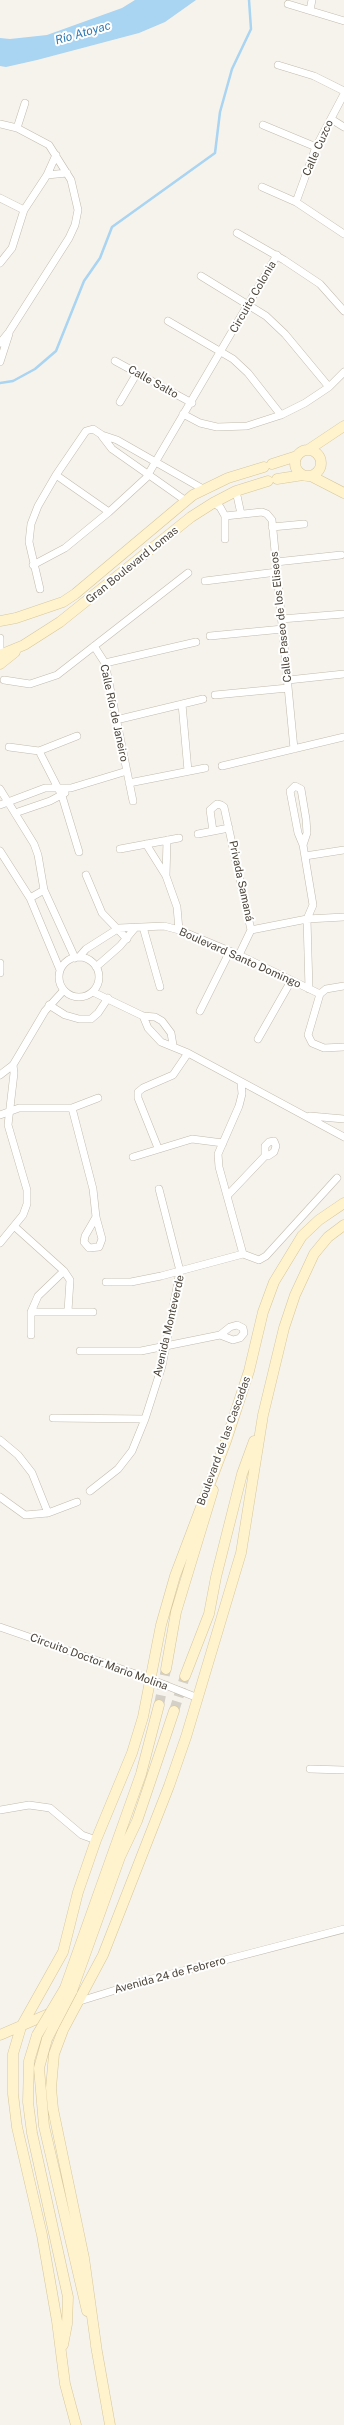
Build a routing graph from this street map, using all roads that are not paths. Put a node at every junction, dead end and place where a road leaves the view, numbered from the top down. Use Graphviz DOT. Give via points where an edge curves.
graph roads {
  1 [pos="312,0"];
  2 [pos="288,4"];
  3 [pos="310,10"];
  4 [pos="344,21"];
  5 [pos="278,65"];
  6 [pos="344,91"];
  7 [pos="344,94"];
  8 [pos="25,103"];
  9 [pos="331,119"];
  10 [pos="0,124"];
  11 [pos="263,126"];
  12 [pos="344,127"];
  13 [pos="17,128"];
  14 [pos="316,147"];
  15 [pos="56,156"];
  16 [pos="67,173"];
  17 [pos="47,175"];
  18 [pos="262,186"];
  19 [pos="0,198"];
  20 [pos="296,202"];
  21 [pos="24,210"];
  22 [pos="237,232"];
  23 [pos="344,234"];
  24 [pos="277,255"];
  25 [pos="0,263"];
  26 [pos="201,276"];
  27 [pos="249,305"];
  28 [pos="344,311"];
  29 [pos="168,321"];
  30 [pos="9,332"];
  31 [pos="0,343"];
  32 [pos="222,351"];
  33 [pos="115,361"];
  34 [pos="0,362"];
  35 [pos="344,372"];
  36 [pos="137,373"];
  37 [pos="329,387"];
  38 [pos="120,402"];
  39 [pos="192,403"];
  40 [pos="183,414"];
  41 [pos="281,415"];
  42 [pos="344,426"];
  43 [pos="102,435"];
  44 [pos="308,450"];
  45 [pos="297,456"];
  46 [pos="155,462"];
  47 [pos="240,473"];
  48 [pos="148,474"];
  49 [pos="56,475"];
  50 [pos="307,475"];
  51 [pos="203,489"];
  52 [pos="240,490"];
  53 [pos="341,492"];
  54 [pos="344,500"];
  55 [pos="186,501"];
  56 [pos="213,503"];
  57 [pos="110,512"];
  58 [pos="241,514"];
  59 [pos="225,516"];
  60 [pos="161,522"];
  61 [pos="304,524"];
  62 [pos="272,527"];
  63 [pos="171,534"];
  64 [pos="225,539"];
  65 [pos="341,555"];
  66 [pos="276,562"];
  67 [pos="33,566"];
  68 [pos="277,572"];
  69 [pos="188,573"];
  70 [pos="205,581"];
  71 [pos="40,589"];
  72 [pos="344,614"];
  73 [pos="282,619"];
  74 [pos="0,621"];
  75 [pos="282,629"];
  76 [pos="210,636"];
  77 [pos="0,638"];
  78 [pos="196,642"];
  79 [pos="24,645"];
  80 [pos="94,646"];
  81 [pos="0,649"];
  82 [pos="0,655"];
  83 [pos="104,663"];
  84 [pos="0,664"];
  85 [pos="344,674"];
  86 [pos="4,680"];
  87 [pos="288,680"];
  88 [pos="288,688"];
  89 [pos="215,695"];
  90 [pos="203,699"];
  91 [pos="182,704"];
  92 [pos="116,720"];
  93 [pos="77,736"];
  94 [pos="344,737"];
  95 [pos="9,747"];
  96 [pos="294,749"];
  97 [pos="39,751"];
  98 [pos="222,766"];
  99 [pos="205,768"];
  100 [pos="127,771"];
  101 [pos="188,771"];
  102 [pos="129,783"];
  103 [pos="58,786"];
  104 [pos="71,788"];
  105 [pos="0,789"];
  106 [pos="62,796"];
  107 [pos="133,802"];
  108 [pos="3,804"];
  109 [pos="16,813"];
  110 [pos="229,828"];
  111 [pos="214,831"];
  112 [pos="198,834"];
  113 [pos="179,838"];
  114 [pos="167,840"];
  115 [pos="146,844"];
  116 [pos="303,845"];
  117 [pos="120,849"];
  118 [pos="344,850"];
  119 [pos="0,851"];
  120 [pos="79,852"];
  121 [pos="305,856"];
  122 [pos="86,875"];
  123 [pos="166,876"];
  124 [pos="44,890"];
  125 [pos="30,898"];
  126 [pos="344,917"];
  127 [pos="307,919"];
  128 [pos="139,927"];
  129 [pos="119,928"];
  130 [pos="179,930"];
  131 [pos="251,930"];
  132 [pos="127,939"];
  133 [pos="230,951"];
  134 [pos="239,955"];
  135 [pos="77,957"];
  136 [pos="0,963"];
  137 [pos="96,967"];
  138 [pos="60,970"];
  139 [pos="0,973"];
  140 [pos="291,981"];
  141 [pos="344,986"];
  142 [pos="160,987"];
  143 [pos="309,989"];
  144 [pos="64,990"];
  145 [pos="92,992"];
  146 [pos="320,994"];
  147 [pos="108,998"];
  148 [pos="49,1005"];
  149 [pos="200,1011"];
  150 [pos="143,1016"];
  151 [pos="258,1039"];
  152 [pos="173,1045"];
  153 [pos="344,1047"];
  154 [pos="188,1053"];
  155 [pos="13,1064"];
  156 [pos="0,1075"];
  157 [pos="241,1083"];
  158 [pos="98,1098"];
  159 [pos="72,1108"];
  160 [pos="9,1111"];
  161 [pos="0,1115"];
  162 [pos="306,1116"];
  163 [pos="344,1119"];
  164 [pos="8,1125"];
  165 [pos="344,1137"];
  166 [pos="223,1144"];
  167 [pos="158,1148"];
  168 [pos="266,1156"];
  169 [pos="133,1157"];
  170 [pos="336,1178"];
  171 [pos="159,1189"];
  172 [pos="228,1195"];
  173 [pos="344,1203"];
  174 [pos="96,1217"];
  175 [pos="344,1224"];
  176 [pos="14,1226"];
  177 [pos="0,1243"];
  178 [pos="243,1254"];
  179 [pos="64,1271"];
  180 [pos="180,1271"];
  181 [pos="106,1282"];
  182 [pos="68,1311"];
  183 [pos="30,1312"];
  184 [pos="93,1312"];
  185 [pos="31,1335"];
  186 [pos="220,1335"];
  187 [pos="165,1345"];
  188 [pos="80,1351"];
  189 [pos="263,1415"];
  190 [pos="53,1418"];
  191 [pos="145,1419"];
  192 [pos="0,1440"];
  193 [pos="226,1441"];
  194 [pos="90,1491"];
  195 [pos="0,1497"];
  196 [pos="77,1502"];
  197 [pos="48,1513"];
  198 [pos="0,1627"];
  199 [pos="166,1669"];
  200 [pos="185,1676"];
  201 [pos="150,1679"];
  202 [pos="198,1698"];
  203 [pos="159,1705"];
  204 [pos="174,1711"];
  205 [pos="310,1769"];
  206 [pos="344,1770"];
  207 [pos="0,1810"];
  208 [pos="96,1840"];
  209 [pos="344,1930"];
  210 [pos="68,1990"];
  211 [pos="80,2001"];
  212 [pos="21,2027"];
  213 [pos="0,2035"];
  214 [pos="61,2350"];
  215 [pos="97,2352"];
  216 [pos="76,2425"];
  217 [pos="110,2425"];
  1 -- 3 [label="street"];
  2 -- 3 [label="street"];
  3 -- 4 [label="street"];
  5 -- 6 [label="street" via="314,76"];
  7 -- 9 [label="street, Calle Cuzco"];
  8 -- 13 [label="street"];
  9 -- 12 [label="street"];
  9 -- 14 [label="street, Calle Cuzco"];
  10 -- 13 [label="street"];
  11 -- 14 [label="street"];
  13 -- 15 [label="street" via="49,145"];
  14 -- 20 [label="street, Calle Cuzco"];
  15 -- 16 [label="street"];
  15 -- 17 [label="street"];
  16 -- 17 [label="street"];
  16 -- 30 [label="street" via="76,195 78,210 75,225"];
  17 -- 21 [label="street"];
  18 -- 20 [label="street"];
  19 -- 21 [label="street"];
  20 -- 23 [label="street"];
  21 -- 25 [label="street" via="12,248"];
  22 -- 24 [label="street"];
  24 -- 27 [label="street, Circuito Colonia"];
  24 -- 28 [label="street, Circuito Colonia" via="320,284"];
  26 -- 27 [label="street"];
  27 -- 32 [label="street, Circuito Colonia"];
  27 -- 37 [label="street" via="266,316 285,334"];
  29 -- 32 [label="street"];
  30 -- 31 [label="street"];
  30 -- 34 [label="street"];
  32 -- 39 [label="street, Circuito Colonia"];
  32 -- 41 [label="street" via="248,373"];
  33 -- 36 [label="street, Calle Salto"];
  35 -- 37 [label="street"];
  36 -- 38 [label="street"];
  36 -- 39 [label="street, Calle Salto"];
  37 -- 41 [label="street"];
  39 -- 40 [label="street, Circuito Colonia"];
  40 -- 41 [label="street" via="200,423 226,428 247,426"];
  40 -- 46 [label="street, Circuito Colonia"];
  42 -- 44 [label="main road"];
  43 -- 46 [label="street" via="117,440"];
  43 -- 48 [label="street" via="112,449"];
  43 -- 49 [label="street" via="93,429 86,431"];
  44 -- 45 [label="main road"];
  44 -- 50 [label="main road" via="317,453 321,460 321,468"];
  45 -- 47 [label="main road, Gran Boulevard Lomas"];
  45 -- 50 [label="main road" via="295,465"];
  46 -- 48 [label="street, Circuito Colonia"];
  46 -- 51 [label="street"];
  47 -- 51 [label="main road, Gran Boulevard Lomas"];
  47 -- 52 [label="main road"];
  48 -- 55 [label="street"];
  48 -- 57 [label="street, Circuito Colonia"];
  49 -- 57 [label="street"];
  49 -- 67 [label="street" via="31,524 29,542"];
  50 -- 52 [label="main road, Gran Boulevard Lomas" via="272,480"];
  50 -- 53 [label="main road"];
  51 -- 55 [label="main road, Gran Boulevard Lomas"];
  52 -- 56 [label="main road, Gran Boulevard Lomas"];
  52 -- 58 [label="street"];
  53 -- 54 [label="main road"];
  55 -- 60 [label="main road, Gran Boulevard Lomas"];
  56 -- 59 [label="street" via="220,507"];
  56 -- 63 [label="main road, Gran Boulevard Lomas"];
  57 -- 67 [label="street, Circuito Colonia" via="64,548"];
  58 -- 59 [label="street"];
  58 -- 62 [label="street" via="267,514 272,520"];
  59 -- 64 [label="street"];
  60 -- 63 [label="main road"];
  60 -- 74 [label="main road, Gran Boulevard Lomas" via="63,602"];
  61 -- 62 [label="street"];
  62 -- 66 [label="street, Calle Paseo de los Eliseos"];
  63 -- 79 [label="main road, Gran Boulevard Lomas" via="60,622"];
  65 -- 66 [label="street"];
  66 -- 68 [label="street, Calle Paseo de los Eliseos"];
  67 -- 71 [label="street"];
  68 -- 70 [label="street"];
  68 -- 73 [label="street, Calle Paseo de los Eliseos"];
  69 -- 80 [label="street"];
  72 -- 73 [label="street"];
  73 -- 75 [label="street, Calle Paseo de los Eliseos"];
  75 -- 76 [label="street"];
  75 -- 87 [label="street, Calle Paseo de los Eliseos"];
  77 -- 81 [label="street"];
  78 -- 83 [label="street"];
  79 -- 82 [label="main road, Gran Boulevard Lomas"];
  79 -- 84 [label="main road"];
  80 -- 83 [label="street, Calle Río de Janeiro"];
  80 -- 86 [label="street" via="57,675 45,680 30,684"];
  83 -- 92 [label="street, Calle Río de Janeiro"];
  85 -- 87 [label="street"];
  87 -- 88 [label="street, Calle Paseo de los Eliseos"];
  88 -- 89 [label="street"];
  88 -- 96 [label="street, Calle Paseo de los Eliseos"];
  90 -- 91 [label="street"];
  91 -- 92 [label="street"];
  91 -- 101 [label="street"];
  92 -- 100 [label="street, Calle Río de Janeiro"];
  93 -- 97 [label="street"];
  94 -- 96 [label="street"];
  95 -- 97 [label="street"];
  96 -- 98 [label="street"];
  97 -- 103 [label="street"];
  99 -- 101 [label="street"];
  100 -- 102 [label="street, Calle Río de Janeiro"];
  100 -- 104 [label="street"];
  101 -- 102 [label="street"];
  102 -- 107 [label="street, Calle Río de Janeiro"];
  103 -- 104 [label="street"];
  103 -- 106 [label="street"];
  103 -- 108 [label="street" via="45,788"];
  104 -- 106 [label="street"];
  105 -- 108 [label="street"];
  106 -- 109 [label="street"];
  106 -- 120 [label="street"];
  108 -- 109 [label="street"];
  109 -- 124 [label="street" via="38,855"];
  110 -- 111 [label="street"];
  110 -- 111 [label="street, Privada Samaná" via="224,807 217,804 210,810"];
  110 -- 131 [label="street, Privada Samaná"];
  111 -- 112 [label="street"];
  113 -- 114 [label="street"];
  114 -- 115 [label="street"];
  114 -- 123 [label="street"];
  115 -- 117 [label="street"];
  115 -- 123 [label="street"];
  116 -- 116 [label="street" via="306,819 301,789 295,786 290,791 298,833"];
  116 -- 121 [label="street"];
  118 -- 121 [label="street"];
  119 -- 125 [label="street"];
  121 -- 127 [label="street" via="313,905"];
  122 -- 129 [label="street" via="102,913"];
  123 -- 130 [label="street" via="177,907"];
  124 -- 125 [label="street"];
  124 -- 135 [label="street"];
  125 -- 138 [label="street"];
  126 -- 127 [label="street"];
  127 -- 131 [label="street"];
  127 -- 143 [label="street"];
  128 -- 129 [label="street, Boulevard Santo Domingo"];
  128 -- 130 [label="street, Boulevard Santo Domingo" via="164,926"];
  128 -- 132 [label="street"];
  128 -- 142 [label="street"];
  129 -- 132 [label="street"];
  129 -- 135 [label="street"];
  130 -- 133 [label="street, Boulevard Santo Domingo"];
  131 -- 134 [label="street, Privada Samaná"];
  132 -- 137 [label="street"];
  133 -- 134 [label="street, Boulevard Santo Domingo"];
  133 -- 149 [label="street"];
  134 -- 140 [label="street, Boulevard Santo Domingo"];
  135 -- 137 [label="street" via="86,958"];
  135 -- 138 [label="street" via="64,964"];
  136 -- 139 [label="street"];
  137 -- 145 [label="street" via="98,980"];
  138 -- 144 [label="street" via="59,980"];
  140 -- 143 [label="street, Boulevard Santo Domingo"];
  140 -- 151 [label="street"];
  141 -- 146 [label="street" via="326,989"];
  143 -- 146 [label="street, Boulevard Santo Domingo"];
  144 -- 145 [label="street" via="72,996 83,997"];
  144 -- 148 [label="street"];
  145 -- 147 [label="street"];
  146 -- 153 [label="street" via="308,1034 309,1040 312,1044 324,1048"];
  147 -- 148 [label="street" via="91,1019 65,1015"];
  147 -- 150 [label="street"];
  148 -- 155 [label="street"];
  150 -- 152 [label="street" via="154,1037"];
  150 -- 152 [label="street" via="156,1017 162,1021 171,1034"];
  152 -- 154 [label="street"];
  154 -- 157 [label="street"];
  154 -- 167 [label="street" via="173,1075 138,1092 138,1098"];
  155 -- 156 [label="street"];
  155 -- 160 [label="street" via="14,1081"];
  157 -- 162 [label="street"];
  157 -- 166 [label="street" via="239,1106"];
  158 -- 159 [label="street"];
  159 -- 160 [label="street" via="19,1108"];
  159 -- 174 [label="street" via="93,1189"];
  160 -- 161 [label="street"];
  160 -- 164 [label="street"];
  161 -- 164 [label="street"];
  162 -- 163 [label="street"];
  162 -- 165 [label="street"];
  164 -- 176 [label="street" via="27,1190 25,1210"];
  166 -- 167 [label="street" via="199,1139"];
  166 -- 172 [label="street" via="218,1154 219,1167"];
  167 -- 169 [label="street"];
  168 -- 172 [label="street"];
  170 -- 178 [label="street" via="266,1256 259,1260"];
  171 -- 180 [label="street"];
  172 -- 178 [label="street"];
  173 -- 193 [label="main road, Boulevard de las Cascadas" via="319,1220 302,1236 274,1282"];
  175 -- 189 [label="main road" via="328,1237 306,1270 284,1328"];
  176 -- 177 [label="street"];
  176 -- 179 [label="street"];
  178 -- 180 [label="street, Avenida Monteverde"];
  179 -- 182 [label="street" via="70,1280"];
  179 -- 183 [label="street" via="38,1296"];
  180 -- 181 [label="street" via="131,1282"];
  180 -- 187 [label="street, Avenida Monteverde"];
  182 -- 183 [label="street"];
  182 -- 184 [label="street"];
  183 -- 185 [label="street"];
  186 -- 187 [label="street"];
  187 -- 188 [label="street" via="141,1351"];
  187 -- 191 [label="street, Avenida Monteverde" via="162,1366"];
  189 -- 200 [label="main road" via="242,1474 216,1577 210,1614"];
  189 -- 202 [label="main road" via="241,1552"];
  190 -- 191 [label="street"];
  191 -- 194 [label="street, Avenida Monteverde" via="132,1451 118,1469"];
  192 -- 197 [label="street" via="18,1454 32,1473"];
  193 -- 199 [label="main road" via="207,1514 176,1612"];
  193 -- 201 [label="main road, Boulevard de las Cascadas" via="183,1551 161,1625"];
  195 -- 197 [label="street" via="25,1515"];
  196 -- 197 [label="street"];
  198 -- 201 [label="street, Circuito Doctor Mario Molina"];
  201 -- 202 [label="street, Circuito Doctor Mario Molina"];
  201 -- 208 [label="main road, Boulevard de las Cascadas" via="132,1753"];
  202 -- 211 [label="main road" via="169,1786 103,1955"];
  203 -- 210 [label="main road" via="140,1774"];
  204 -- 210 [label="main road" via="137,1821 120,1857"];
  205 -- 206 [label="street"];
  207 -- 208 [label="street" via="29,1804 50,1808 82,1835"];
  208 -- 212 [label="main road, Boulevard de las Cascadas" via="78,1892 62,1952"];
  209 -- 211 [label="street, Avenida 24 de Febrero" via="148,1980"];
  210 -- 214 [label="main road, bridge" via="37,2035 29,2061 28,2102 32,2133 68,2296 67,2324"];
  210 -- 215 [label="main road, bridge" via="47,2040 39,2068 44,2126 82,2297"];
  211 -- 212 [label="main road, Avenida 24 de Febrero"];
  211 -- 215 [label="main road" via="63,2030 54,2054 51,2088 62,2160 84,2258"];
  212 -- 213 [label="main road, Avenida 24 de Febrero"];
  212 -- 214 [label="main road, Boulevard de las Cascadas" via="13,2054 15,2111 42,2235"];
  214 -- 216 [label="main road, Boulevard de las Cascadas" via="65,2384"];
  215 -- 217 [label="main road"];
}
